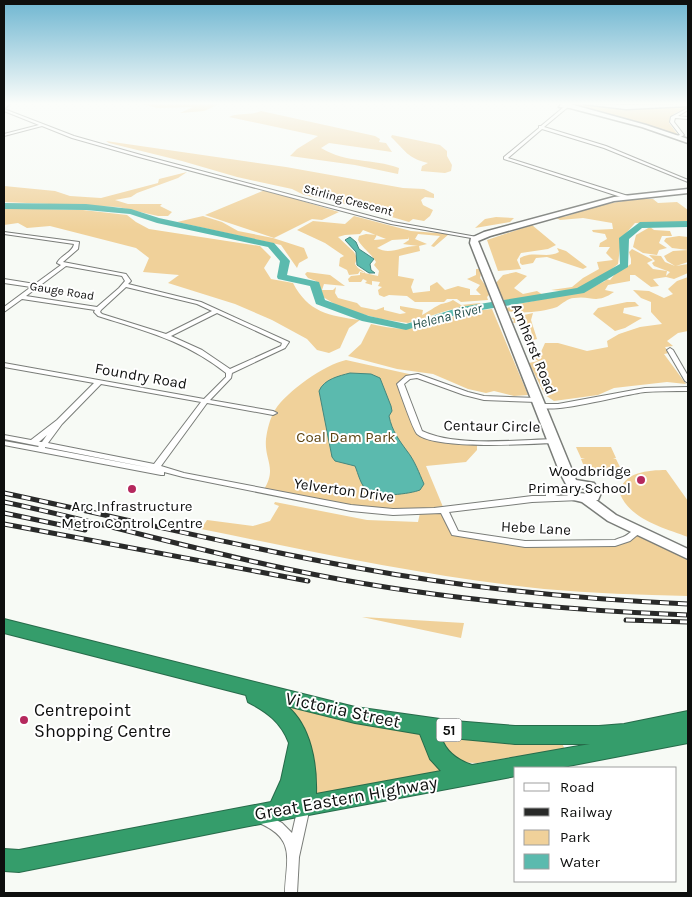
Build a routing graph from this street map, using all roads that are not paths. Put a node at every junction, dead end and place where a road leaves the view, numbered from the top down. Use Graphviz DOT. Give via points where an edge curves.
graph roads {
  1 [pos="104,146"];
  2 [pos="519,146"];
  3 [pos="598,146"];
  4 [pos="688,181"];
  5 [pos="688,191"];
  6 [pos="626,197"];
  7 [pos="4,233"];
  8 [pos="477,238"];
  9 [pos="64,265"];
  10 [pos="4,281"];
  11 [pos="125,285"];
  12 [pos="36,286"];
  13 [pos="21,297"];
  14 [pos="98,308"];
  15 [pos="4,310"];
  16 [pos="217,311"];
  17 [pos="168,335"];
  18 [pos="670,350"];
  19 [pos="4,365"];
  20 [pos="229,372"];
  21 [pos="688,381"];
  22 [pos="99,382"];
  23 [pos="688,389"];
  24 [pos="206,401"];
  25 [pos="538,403"];
  26 [pos="273,413"];
  27 [pos="60,422"];
  28 [pos="4,437"];
  29 [pos="553,441"];
  30 [pos="4,443"];
  31 [pos="30,445"];
  32 [pos="41,447"];
  33 [pos="154,469"];
  34 [pos="581,491"];
  35 [pos="444,510"];
  36 [pos="644,534"];
  37 [pos="688,549"];
  38 [pos="688,554"];
  39 [pos="4,626"];
  40 [pos="214,680"];
  41 [pos="688,720"];
  42 [pos="429,727"];
  43 [pos="688,734"];
  44 [pos="299,738"];
  45 [pos="514,767"];
  46 [pos="515,767"];
  47 [pos="473,775"];
  48 [pos="304,807"];
  49 [pos="277,811"];
  50 [pos="251,816"];
  51 [pos="293,857"];
  52 [pos="9,863"];
  53 [pos="292,893"];
  1 -- 8 [label="street, Stirling Crescent" via="393,223"];
  2 -- 6 [label="street" via="505,158"];
  3 -- 4 [label="street"];
  5 -- 6 [label="street, Stirling Crescent"];
  6 -- 8 [label="street, Stirling Crescent"];
  7 -- 9 [label="street" via="77,243 76,248 60,261"];
  8 -- 25 [label="street, Amherst Road" via="474,243"];
  9 -- 11 [label="street" via="119,273 127,278"];
  9 -- 12 [label="street"];
  10 -- 12 [label="street"];
  11 -- 14 [label="street"];
  11 -- 16 [label="street" via="188,299"];
  12 -- 13 [label="street"];
  13 -- 14 [label="street, Gauge Road"];
  13 -- 15 [label="street"];
  14 -- 17 [label="street" via="100,315"];
  16 -- 17 [label="street"];
  16 -- 20 [label="street" via="267,335 279,345"];
  17 -- 20 [label="street"];
  18 -- 21 [label="street"];
  19 -- 22 [label="street, Foundry Road"];
  20 -- 24 [label="street" via="229,377"];
  22 -- 24 [label="street, Foundry Road"];
  22 -- 27 [label="street"];
  23 -- 25 [label="street" via="645,390 558,406"];
  24 -- 26 [label="street, Foundry Road"];
  24 -- 33 [label="street"];
  25 -- 29 [label="street, Amherst Road"];
  25 -- 29 [label="street, Centaur Circle" via="466,394 418,376 408,377 400,384 419,432 424,436 457,442"];
  27 -- 31 [label="street"];
  27 -- 32 [label="street"];
  28 -- 31 [label="street, Yelverton Drive"];
  29 -- 34 [label="street, Amherst Road" via="566,473"];
  30 -- 31 [label="street, Yelverton Drive"];
  31 -- 32 [label="street, Yelverton Drive"];
  32 -- 33 [label="street, Yelverton Drive"];
  33 -- 35 [label="street, Yelverton Drive" via="351,508 398,512"];
  34 -- 35 [label="street, Yelverton Drive"];
  34 -- 36 [label="street, Amherst Road" via="612,518"];
  35 -- 36 [label="street, Hebe Lane" via="455,533 525,544 615,543"];
  36 -- 37 [label="street, Amherst Road"];
  36 -- 38 [label="street, Amherst Road"];
  39 -- 40 [label="highway, Victoria Street / 51"];
  40 -- 42 [label="highway, Victoria Street / 51" via="355,716"];
  40 -- 44 [label="highway" via="261,698 276,708"];
  41 -- 42 [label="highway, Victoria Street / 51" via="624,733 572,736 490,734"];
  42 -- 47 [label="highway" via="431,742 446,763 455,770"];
  43 -- 46 [label="highway, Great Eastern Highway"];
  44 -- 48 [label="highway" via="306,768"];
  44 -- 49 [label="highway" via="291,781"];
  45 -- 47 [label="highway, Great Eastern Highway"];
  47 -- 48 [label="highway, Great Eastern Highway"];
  48 -- 49 [label="highway, Great Eastern Highway"];
  48 -- 51 [label="street"];
  49 -- 50 [label="highway, Great Eastern Highway"];
  50 -- 51 [label="street" via="272,822 282,830 292,843"];
  50 -- 52 [label="highway, Great Eastern Highway"];
  51 -- 53 [label="street"];
}
